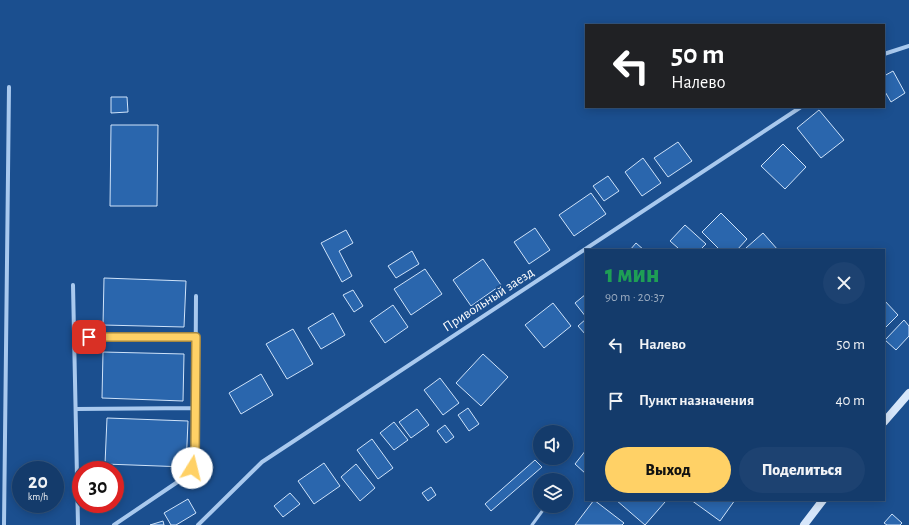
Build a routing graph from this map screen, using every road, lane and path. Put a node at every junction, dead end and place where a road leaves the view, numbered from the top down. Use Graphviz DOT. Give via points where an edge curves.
graph roads {
  1 [pos="909,46"];
  2 [pos="885,54"];
  3 [pos="9,87"];
  4 [pos="800,108"];
  5 [pos="586,249"];
  6 [pos="585,250"];
  7 [pos="73,285"];
  8 [pos="196,296"];
  9 [pos="74,337"];
  10 [pos="196,337"];
  11 [pos="909,393"];
  12 [pos="195,408"];
  13 [pos="76,409"];
  14 [pos="885,421"];
  15 [pos="822,501"];
  16 [pos="541,513"];
  17 [pos="4,525"];
  18 [pos="78,525"];
  19 [pos="114,525"];
  20 [pos="198,525"];
  21 [pos="532,525"];
  22 [pos="804,525"];
  1 -- 2 [label="street"];
  3 -- 17 [label="street"];
  4 -- 5 [label="street, Привольный заезд"];
  6 -- 20 [label="street, Привольный заезд" via="262,462"];
  7 -- 9 [label="street"];
  8 -- 10 [label="street"];
  9 -- 10 [label="street"];
  9 -- 13 [label="street"];
  10 -- 12 [label="street"];
  11 -- 14 [label="main road"];
  12 -- 13 [label="street"];
  12 -- 19 [label="street" via="195,459 192,468 179,480"];
  13 -- 18 [label="street"];
  15 -- 22 [label="main road"];
  16 -- 21 [label="lane"];
}
